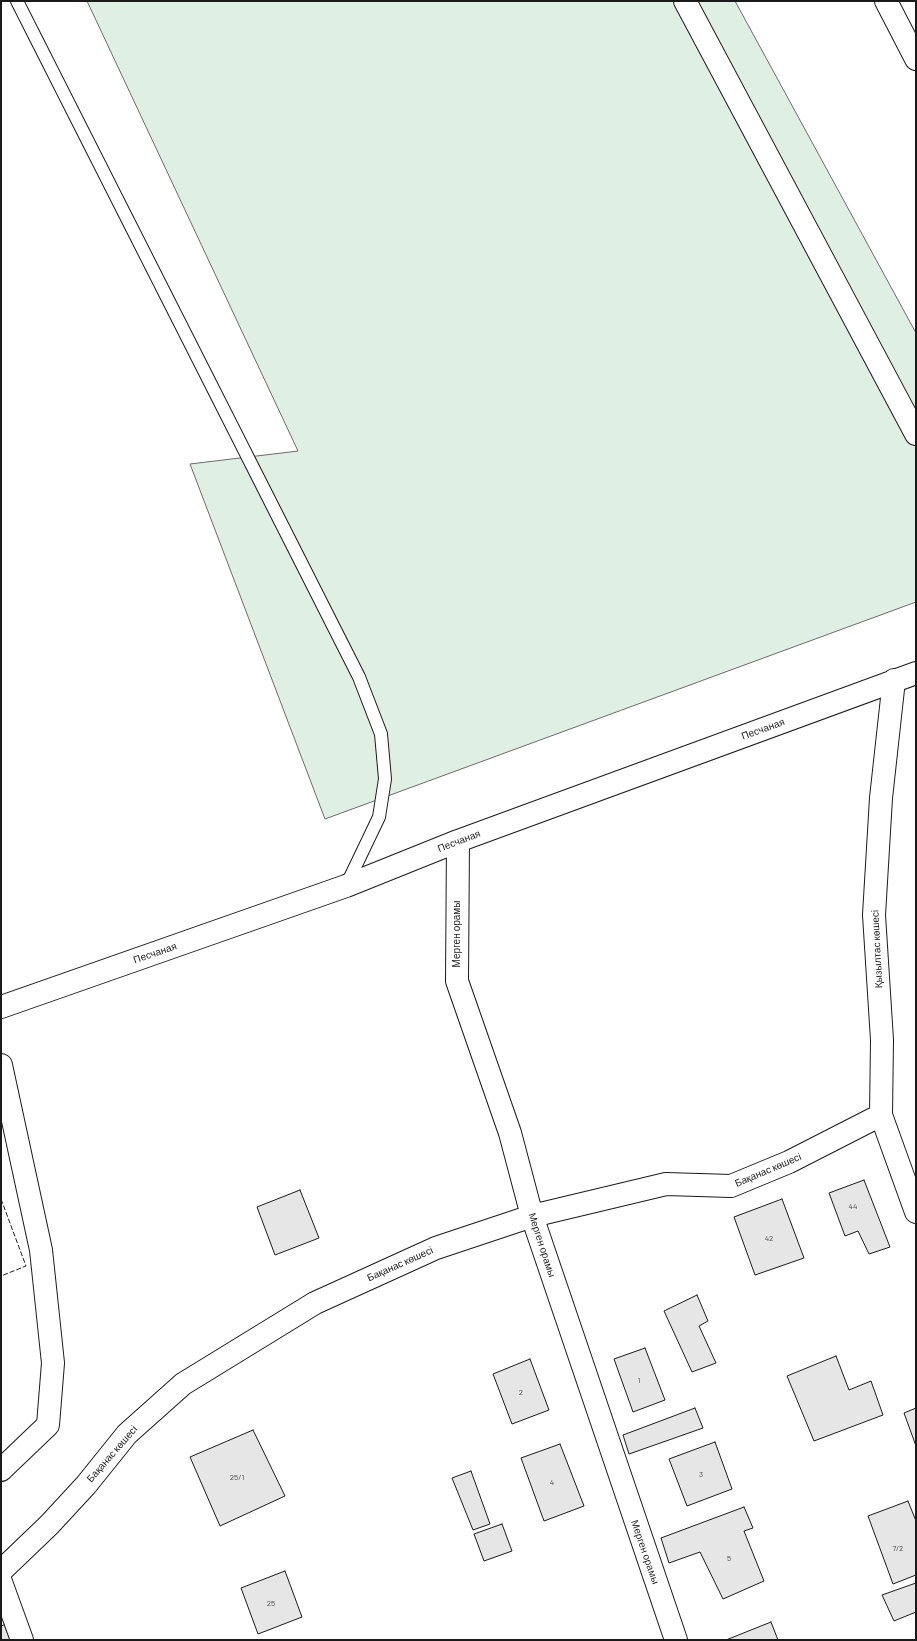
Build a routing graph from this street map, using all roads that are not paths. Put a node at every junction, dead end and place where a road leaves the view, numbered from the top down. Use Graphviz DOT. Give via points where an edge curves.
graph roads {
  1 [pos="17,1"];
  2 [pos="685,1"];
  3 [pos="886,1"];
  4 [pos="916,59"];
  5 [pos="916,434"];
  6 [pos="916,673"];
  7 [pos="894,680"];
  8 [pos="458,841"];
  9 [pos="346,886"];
  10 [pos="1,1007"];
  11 [pos="1,1065"];
  12 [pos="881,1115"];
  13 [pos="916,1212"];
  14 [pos="532,1216"];
  15 [pos="1,1470"];
  16 [pos="1,1571"];
  17 [pos="1,1582"];
  18 [pos="22,1640"];
  19 [pos="676,1640"];
  1 -- 9 [label="lane" via="355,670 382,734 385,779 379,817"];
  2 -- 5 [label="main road"];
  3 -- 4 [label="main road"];
  6 -- 7 [label="main road, Песчаная"];
  7 -- 8 [label="main road, Песчаная"];
  7 -- 12 [label="main road, Қызылтас көшесі" via="881,798 874,915 882,1040"];
  8 -- 9 [label="main road, Песчаная"];
  8 -- 14 [label="main road, Мерген орамы" via="457,981 510,1133"];
  9 -- 10 [label="main road, Песчаная"];
  11 -- 15 [label="main road" via="41,1250 53,1363 48,1425"];
  12 -- 13 [label="main road, Қызылтас көшесі"];
  12 -- 14 [label="main road, Бақанас көшесі" via="789,1162 731,1186 666,1184"];
  14 -- 16 [label="main road, Бақанас көшесі" via="436,1248 315,1303 183,1384 127,1434 86,1485"];
  14 -- 19 [label="main road, Мерген орамы"];
  17 -- 18 [label="main road"];
}
